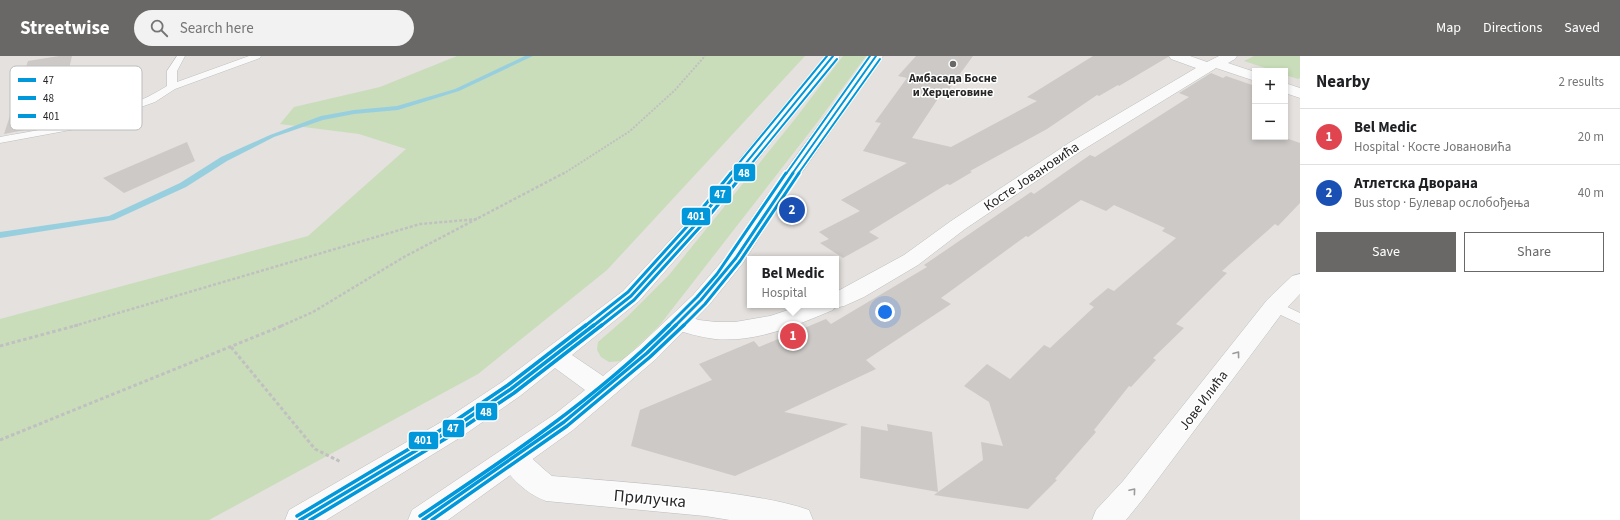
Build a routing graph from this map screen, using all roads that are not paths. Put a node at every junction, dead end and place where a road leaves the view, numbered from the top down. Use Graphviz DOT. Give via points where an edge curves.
graph roads {
  1 [pos="181,56"];
  2 [pos="257,56"];
  3 [pos="833,56"];
  4 [pos="876,56"];
  5 [pos="1176,56"];
  6 [pos="1230,56"];
  7 [pos="1212,65"];
  8 [pos="1252,76"];
  9 [pos="172,87"];
  10 [pos="1288,89"];
  11 [pos="1300,93"];
  12 [pos="142,103"];
  13 [pos="55,130"];
  14 [pos="0,140"];
  15 [pos="1300,281"];
  16 [pos="839,299"];
  17 [pos="1275,306"];
  18 [pos="816,308"];
  19 [pos="1300,319"];
  20 [pos="679,322"];
  21 [pos="556,355"];
  22 [pos="603,389"];
  23 [pos="513,458"];
  24 [pos="300,520"];
  25 [pos="423,520"];
  26 [pos="798,520"];
  27 [pos="1107,520"];
  1 -- 9 [label="lane" via="172,70"];
  2 -- 9 [label="lane"];
  3 -- 21 [label="main road" via="696,224 631,296"];
  4 -- 20 [label="main road" via="736,258"];
  5 -- 7 [label="main road"];
  6 -- 7 [label="main road, Косте Јовановића"];
  7 -- 8 [label="main road"];
  7 -- 16 [label="main road, Косте Јовановића" via="1075,147 958,225 911,260 856,292"];
  9 -- 12 [label="lane"];
  10 -- 11 [label="main road"];
  13 -- 14 [label="lane"];
  15 -- 17 [label="main road, Јове Илића"];
  17 -- 19 [label="lane"];
  27 -- 17 [label="main road, Јове Илића, one-way"];
  18 -- 20 [label="main road" via="751,330 706,331"];
  20 -- 22 [label="main road" via="647,353"];
  21 -- 22 [label="main road"];
  21 -- 24 [label="main road" via="452,429"];
  22 -- 23 [label="main road" via="564,422"];
  23 -- 25 [label="main road"];
  23 -- 26 [label="main road, Прилучка" via="546,488 745,508"];
}
